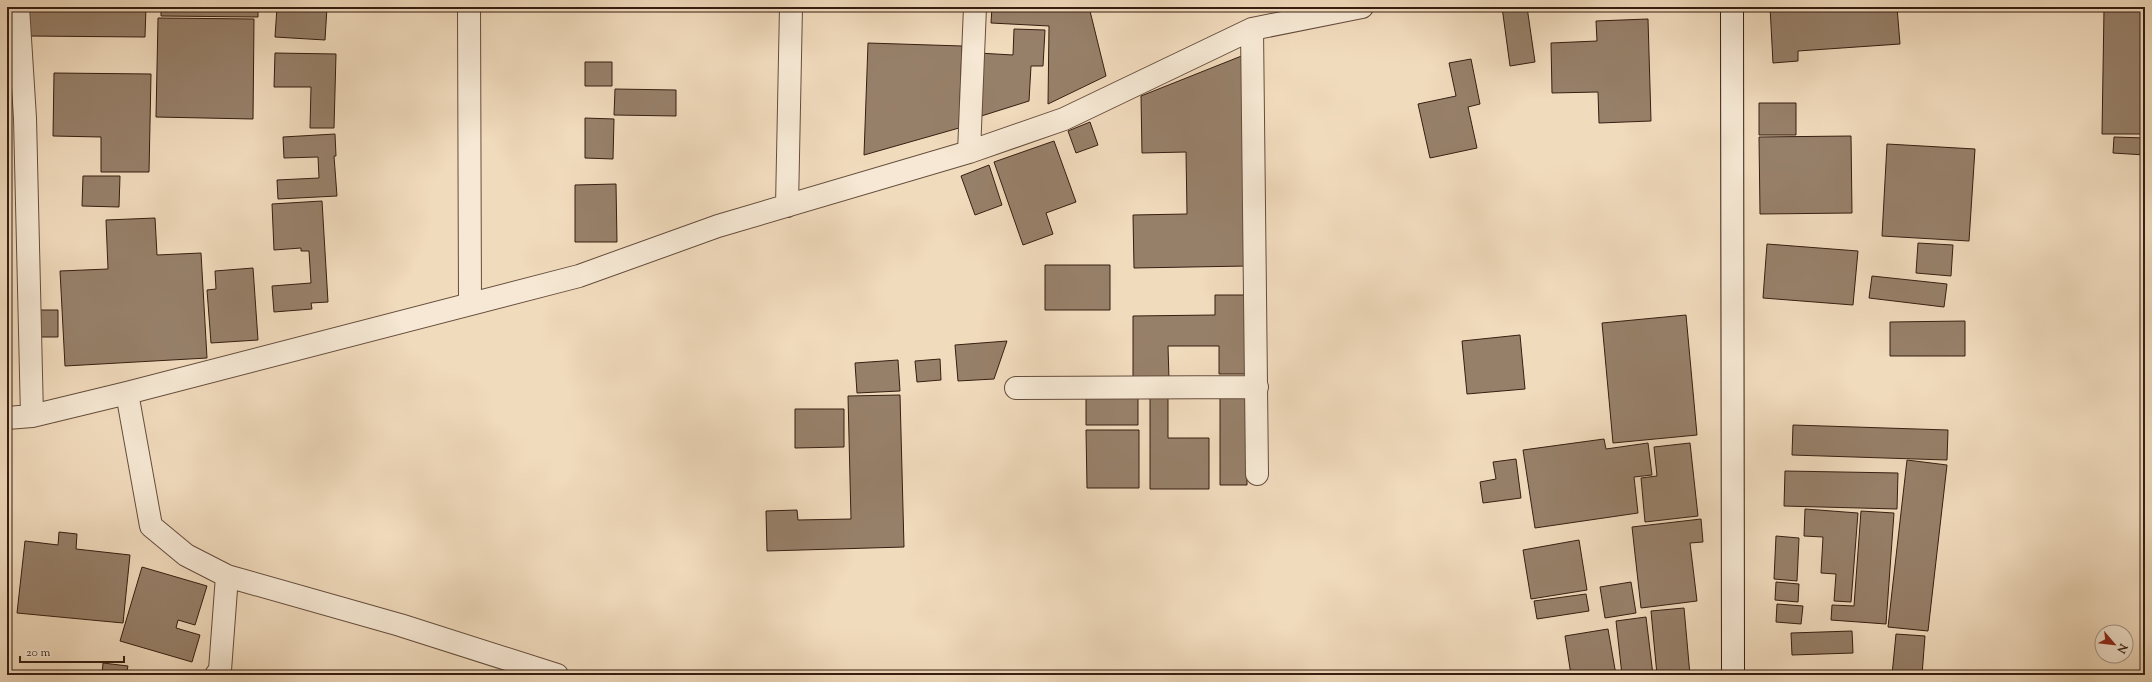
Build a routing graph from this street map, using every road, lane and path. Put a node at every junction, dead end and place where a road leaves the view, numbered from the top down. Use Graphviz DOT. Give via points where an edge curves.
graph roads {
  1 [pos="18,7"];
  2 [pos="469,7"];
  3 [pos="791,7"];
  4 [pos="975,7"];
  5 [pos="1362,7"];
  6 [pos="1732,7"];
  7 [pos="1252,29"];
  8 [pos="969,152"];
  9 [pos="787,206"];
  10 [pos="470,304"];
  11 [pos="1257,387"];
  12 [pos="1016,388"];
  13 [pos="127,393"];
  14 [pos="32,416"];
  15 [pos="7,418"];
  16 [pos="1257,474"];
  17 [pos="227,576"];
  18 [pos="216,675"];
  19 [pos="557,675"];
  20 [pos="1733,675"];
  1 -- 14 [label="street" via="25,118"];
  2 -- 10 [label="street"];
  3 -- 9 [label="street"];
  4 -- 8 [label="street"];
  5 -- 7 [label="street"];
  6 -- 20 [label="street"];
  7 -- 8 [label="street" via="1064,119"];
  7 -- 11 [label="street"];
  8 -- 9 [label="street"];
  9 -- 10 [label="street" via="718,226 579,276"];
  10 -- 13 [label="street"];
  11 -- 12 [label="street"];
  11 -- 16 [label="street"];
  13 -- 14 [label="street"];
  13 -- 17 [label="street" via="151,526 186,555"];
  14 -- 15 [label="street"];
  17 -- 18 [label="street" via="220,670"];
  17 -- 19 [label="street" via="400,625"];
}
